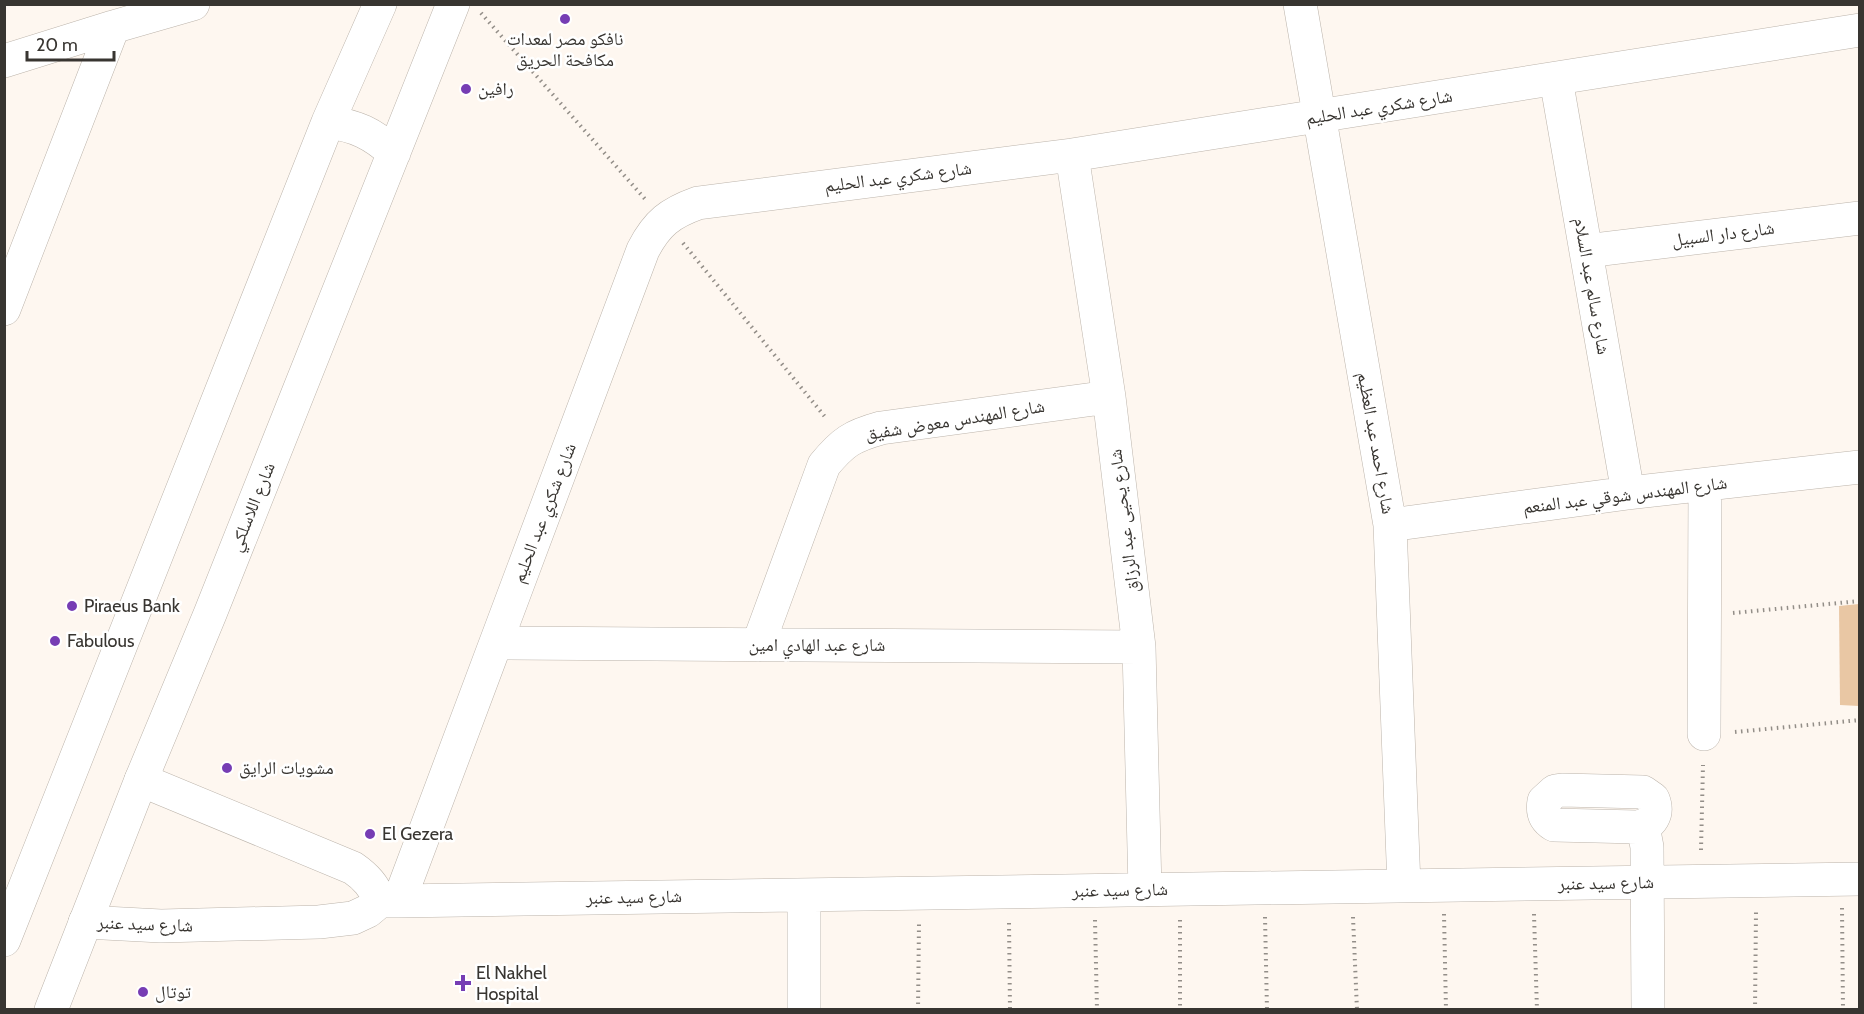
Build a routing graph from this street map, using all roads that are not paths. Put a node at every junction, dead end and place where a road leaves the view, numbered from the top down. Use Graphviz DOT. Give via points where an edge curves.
graph roads {
  1 [pos="193,4"];
  2 [pos="380,4"];
  3 [pos="453,4"];
  4 [pos="1300,4"];
  5 [pos="113,27"];
  6 [pos="1860,30"];
  7 [pos="4,61"];
  8 [pos="1556,79"];
  9 [pos="1319,117"];
  10 [pos="327,122"];
  11 [pos="394,153"];
  12 [pos="1072,155"];
  13 [pos="1860,218"];
  14 [pos="1586,251"];
  15 [pos="4,309"];
  16 [pos="1109,397"];
  17 [pos="1860,467"];
  18 [pos="1705,484"];
  19 [pos="1628,493"];
  20 [pos="1390,525"];
  21 [pos="496,643"];
  22 [pos="758,645"];
  23 [pos="1139,647"];
  24 [pos="1704,734"];
  25 [pos="141,780"];
  26 [pos="1643,826"];
  27 [pos="1851,879"];
  28 [pos="1647,882"];
  29 [pos="1404,886"];
  30 [pos="1145,890"];
  31 [pos="804,895"];
  32 [pos="390,901"];
  33 [pos="85,922"];
  34 [pos="4,940"];
  35 [pos="51,1010"];
  36 [pos="804,1010"];
  37 [pos="1648,1010"];
  1 -- 5 [label="street"];
  2 -- 10 [label="street"];
  3 -- 11 [label="street, شارع اللاسلكي"];
  4 -- 9 [label="street, شارع احمد عبد العظيم"];
  5 -- 7 [label="street"];
  5 -- 15 [label="street"];
  6 -- 8 [label="street, شارع شكري عبد الحليم"];
  8 -- 9 [label="street, شارع شكري عبد الحليم"];
  8 -- 14 [label="street, شارع سالم عبد السلام"];
  9 -- 12 [label="street, شارع شكري عبد الحليم"];
  9 -- 20 [label="street, شارع احمد عبد العظيم"];
  10 -- 11 [label="street" via="364,131"];
  10 -- 34 [label="street"];
  11 -- 25 [label="street, شارع اللاسلكي"];
  12 -- 16 [label="street, شارع يحيى عبد الرزاق"];
  12 -- 21 [label="street, شارع شكري عبد الحليم" via="698,203 664,220 651,233 643,250"];
  13 -- 14 [label="street, شارع دار السبيل"];
  14 -- 19 [label="street, شارع سالم عبد السلام"];
  16 -- 22 [label="street, شارع المهندس معوض شفيق" via="881,428 858,434 838,447 824,465"];
  16 -- 23 [label="street, شارع يحيى عبد الرزاق"];
  17 -- 18 [label="street, شارع المهندس شوقي عبد المنعم"];
  18 -- 19 [label="street, شارع المهندس شوقي عبد المنعم"];
  18 -- 24 [label="street"];
  19 -- 20 [label="street, شارع المهندس شوقي عبد المنعم"];
  20 -- 29 [label="street, شارع احمد عبد العظيم"];
  21 -- 22 [label="street, شارع عبد الهادي امين"];
  21 -- 32 [label="street, شارع شكري عبد الحليم"];
  22 -- 23 [label="street, شارع عبد الهادي امين"];
  23 -- 30 [label="street, شارع يحيى عبد الرزاق"];
  25 -- 32 [label="street" via="353,868"];
  25 -- 33 [label="street, شارع اللاسلكي"];
  26 -- 28 [label="street"];
  27 -- 28 [label="street, شارع سيد عنبر"];
  28 -- 29 [label="street, شارع سيد عنبر"];
  28 -- 37 [label="street"];
  29 -- 30 [label="street, شارع سيد عنبر"];
  30 -- 31 [label="street, شارع سيد عنبر"];
  31 -- 32 [label="street, شارع سيد عنبر"];
  31 -- 36 [label="street"];
  32 -- 33 [label="street, شارع سيد عنبر" via="353,918 319,922 161,926"];
  33 -- 35 [label="street, شارع اللاسلكي"];
}
